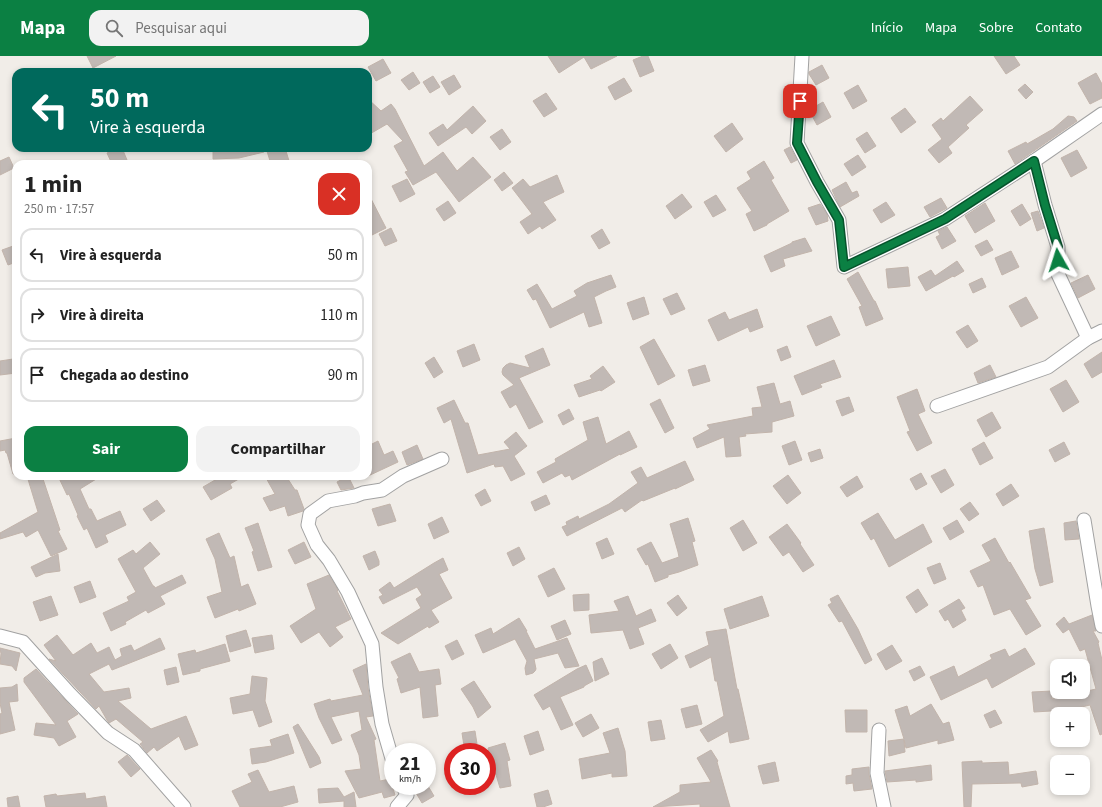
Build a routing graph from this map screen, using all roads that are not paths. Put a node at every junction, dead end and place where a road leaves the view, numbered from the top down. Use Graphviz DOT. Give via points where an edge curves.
graph roads {
  1 [pos="802,56"];
  2 [pos="1102,114"];
  3 [pos="1034,161"];
  4 [pos="1102,331"];
  5 [pos="1088,338"];
  6 [pos="937,406"];
  7 [pos="442,459"];
  8 [pos="1084,520"];
  9 [pos="1102,626"];
  10 [pos="0,636"];
  11 [pos="879,730"];
  12 [pos="388,743"];
  13 [pos="407,795"];
  14 [pos="184,807"];
  15 [pos="397,807"];
  16 [pos="884,807"];
  1 -- 3 [label="street" via="797,143 839,220 844,267 945,219"];
  2 -- 3 [label="street"];
  3 -- 5 [label="street" via="1058,247 1058,274"];
  4 -- 5 [label="street"];
  5 -- 6 [label="street" via="1048,367"];
  7 -- 12 [label="street" via="403,476 382,490 328,501 310,514 308,526 317,545 348,592 372,644 376,687"];
  8 -- 9 [label="street"];
  10 -- 14 [label="street" via="23,642 108,733 134,750"];
  11 -- 16 [label="street" via="877,772"];
  13 -- 15 [label="street"];
}
